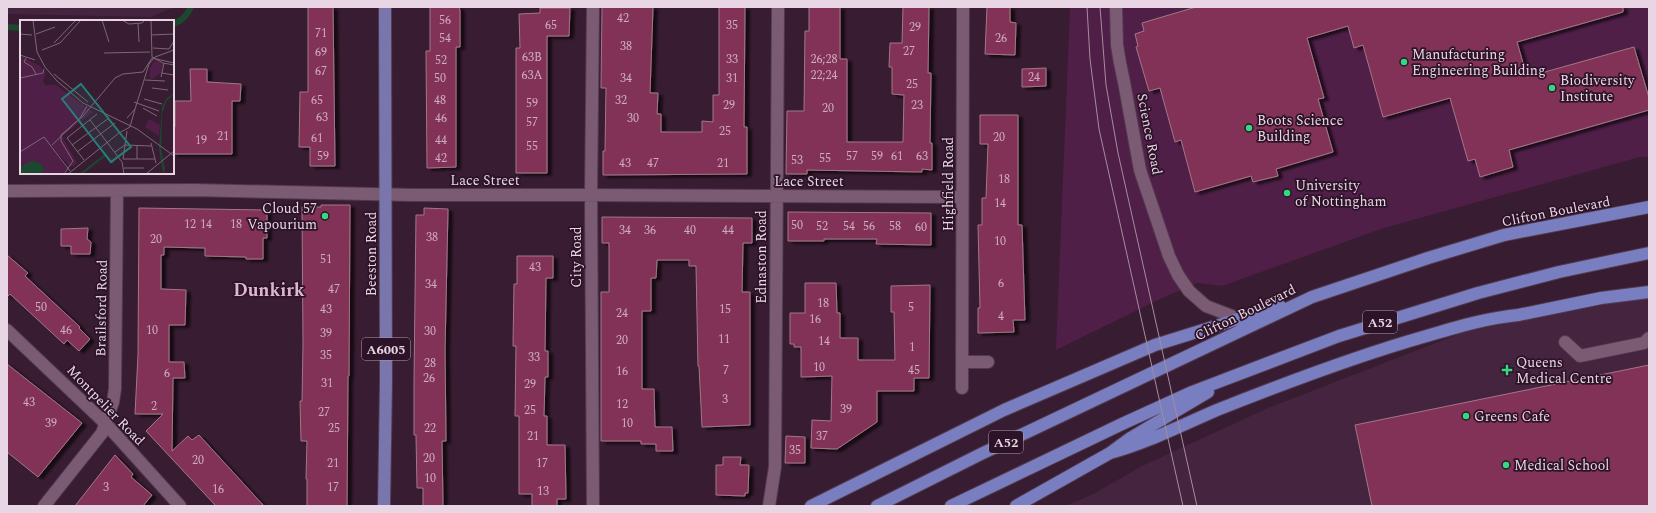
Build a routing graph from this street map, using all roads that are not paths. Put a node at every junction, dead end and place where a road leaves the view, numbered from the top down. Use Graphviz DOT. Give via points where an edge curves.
graph roads {
  1 [pos="385,7"];
  2 [pos="593,7"];
  3 [pos="778,7"];
  4 [pos="963,7"];
  5 [pos="1116,7"];
  6 [pos="7,191"];
  7 [pos="117,191"];
  8 [pos="385,195"];
  9 [pos="591,195"];
  10 [pos="776,196"];
  11 [pos="962,197"];
  12 [pos="1649,207"];
  13 [pos="1649,253"];
  14 [pos="1649,292"];
  15 [pos="1312,297"];
  16 [pos="1237,318"];
  17 [pos="7,330"];
  18 [pos="1649,338"];
  19 [pos="1565,342"];
  20 [pos="962,362"];
  21 [pos="988,362"];
  22 [pos="1236,375"];
  23 [pos="962,388"];
  24 [pos="106,424"];
  25 [pos="1110,453"];
  26 [pos="384,505"];
  27 [pos="44,506"];
  28 [pos="180,506"];
  29 [pos="592,506"];
  30 [pos="769,506"];
  31 [pos="811,506"];
  32 [pos="876,506"];
  33 [pos="951,506"];
  34 [pos="1016,506"];
  1 -- 8 [label="main road, Beeston Road / A6005"];
  2 -- 9 [label="street, City Road"];
  3 -- 10 [label="street, Ednaston Road"];
  4 -- 11 [label="street, Highfield Road"];
  5 -- 16 [label="street, Science Road" via="1117,45 1140,170 1170,256 1188,291 1206,306"];
  6 -- 7 [label="street, Lace Street"];
  7 -- 8 [label="street, Lace Street" via="194,190"];
  7 -- 24 [label="street, Brailsford Road" via="115,389"];
  8 -- 9 [label="street, Lace Street"];
  8 -- 26 [label="main road, Beeston Road / A6005"];
  9 -- 10 [label="street, Lace Street"];
  9 -- 29 [label="street, City Road"];
  10 -- 11 [label="street, Lace Street"];
  10 -- 30 [label="street, Ednaston Road" via="775,467"];
  11 -- 20 [label="street, Highfield Road"];
  12 -- 15 [label="highway, Clifton Boulevard / A52" via="1504,235"];
  13 -- 22 [label="highway, A52" via="1552,274 1414,312 1339,336"];
  14 -- 25 [label="highway" via="1601,298 1504,317 1414,340 1306,375 1134,447"];
  15 -- 16 [label="highway"];
  15 -- 32 [label="highway, Clifton Boulevard / A52"];
  16 -- 31 [label="highway" via="1155,345 1011,407"];
  17 -- 24 [label="street, Montpelier Road"];
  18 -- 19 [label="street" via="1644,342 1580,356"];
  20 -- 21 [label="street"];
  20 -- 23 [label="street, Highfield Road"];
  22 -- 25 [label="highway"];
  22 -- 33 [label="highway, A52" via="1122,424"];
  24 -- 27 [label="street, Brailsford Road" via="102,433"];
  24 -- 28 [label="street, Montpelier Road"];
  25 -- 34 [label="highway"];
}
